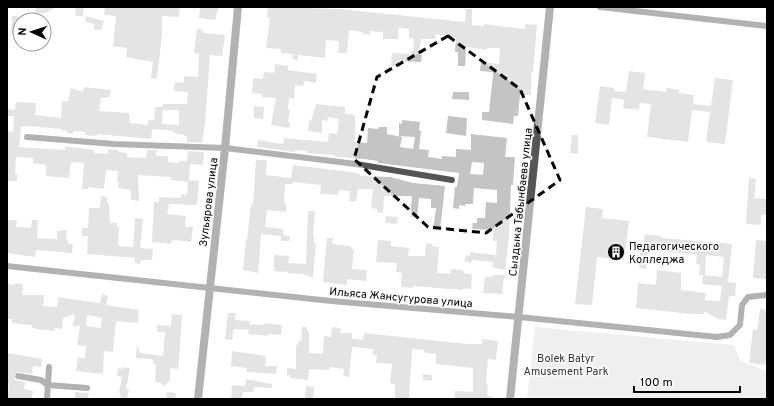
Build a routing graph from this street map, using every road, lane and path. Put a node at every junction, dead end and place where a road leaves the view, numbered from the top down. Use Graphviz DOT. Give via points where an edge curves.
graph roads {
  1 [pos="238,7"];
  2 [pos="550,7"];
  3 [pos="600,7"];
  4 [pos="767,26"];
  5 [pos="27,137"];
  6 [pos="225,148"];
  7 [pos="452,180"];
  8 [pos="7,266"];
  9 [pos="209,287"];
  10 [pos="767,295"];
  11 [pos="519,317"];
  12 [pos="49,367"];
  13 [pos="18,376"];
  14 [pos="48,385"];
  15 [pos="88,388"];
  16 [pos="47,399"];
  17 [pos="198,399"];
  18 [pos="510,399"];
  1 -- 6 [label="street, Зульярова улица"];
  2 -- 11 [label="street, Сыздыка Табынбаева улица"];
  3 -- 4 [label="street"];
  5 -- 6 [label="street" via="114,144"];
  6 -- 7 [label="street" via="356,164"];
  6 -- 9 [label="street, Зульярова улица"];
  8 -- 9 [label="street, Ильяса Жансугурова улица"];
  9 -- 11 [label="street, Ильяса Жансугурова улица" via="331,301"];
  9 -- 17 [label="street, Зульярова улица"];
  10 -- 11 [label="street, Ильяса Жансугурова улица" via="748,297 742,305 740,325 730,335 717,337"];
  11 -- 18 [label="street, Сыздыка Табынбаева улица"];
  12 -- 14 [label="street"];
  13 -- 14 [label="street" via="41,380"];
  14 -- 15 [label="street"];
  14 -- 16 [label="street"];
}
